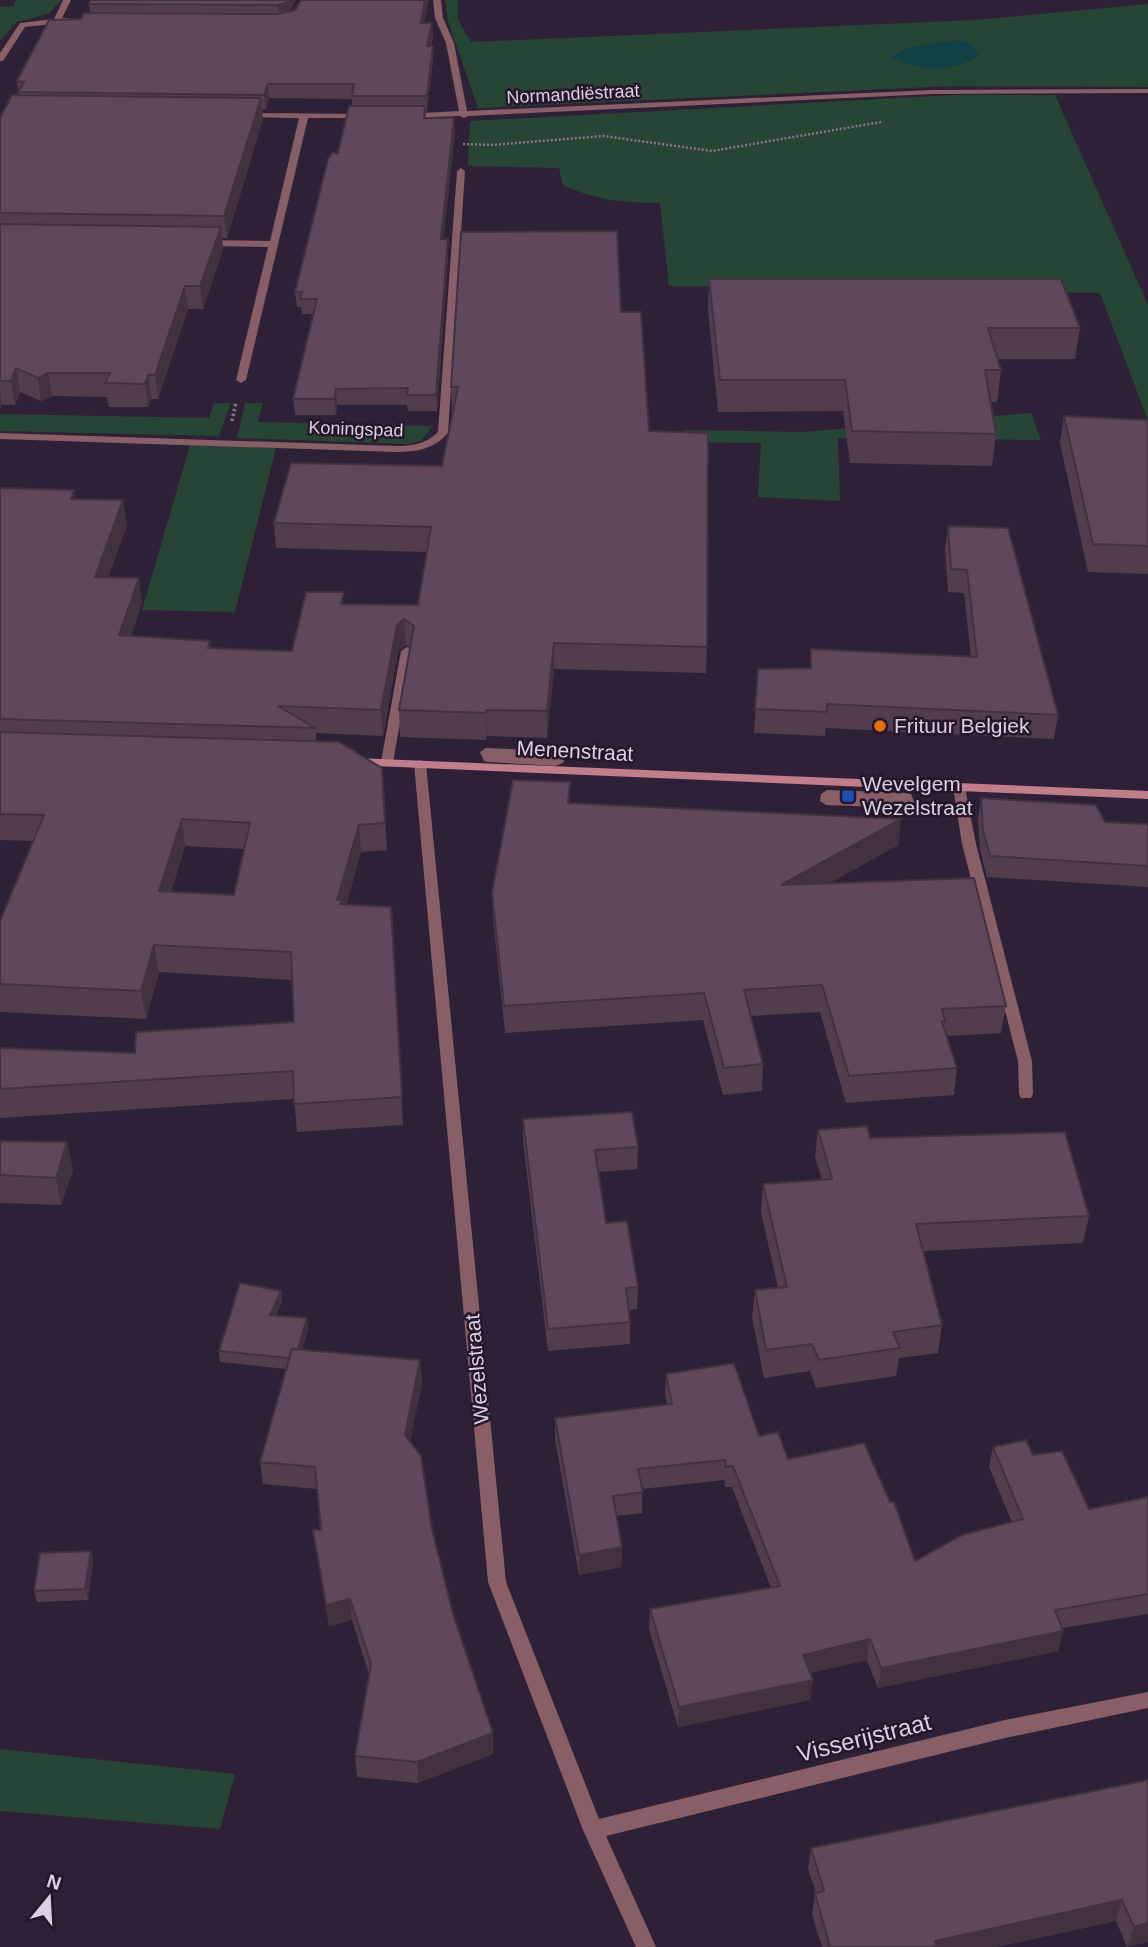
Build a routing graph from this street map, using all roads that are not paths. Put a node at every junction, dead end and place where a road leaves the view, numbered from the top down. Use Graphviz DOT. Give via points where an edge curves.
graph roads {
  1 [pos="67,0"];
  2 [pos="437,0"];
  3 [pos="57,20"];
  4 [pos="71,20"];
  5 [pos="3,49"];
  6 [pos="0,59"];
  7 [pos="1148,91"];
  8 [pos="235,115"];
  9 [pos="304,116"];
  10 [pos="370,116"];
  11 [pos="397,116"];
  12 [pos="464,116"];
  13 [pos="461,171"];
  14 [pos="192,243"];
  15 [pos="275,244"];
  16 [pos="241,380"];
  17 [pos="0,436"];
  18 [pos="407,651"];
  19 [pos="486,752"];
  20 [pos="346,761"];
  21 [pos="387,762"];
  22 [pos="420,764"];
  23 [pos="959,787"];
  24 [pos="1148,795"];
  25 [pos="909,804"];
  26 [pos="1026,1094"];
  27 [pos="1148,1700"];
  28 [pos="593,1830"];
  29 [pos="646,1947"];
  1 -- 3 [label="street"];
  2 -- 12 [label="street"];
  3 -- 4 [label="street"];
  3 -- 5 [label="street" via="23,25"];
  5 -- 6 [label="street"];
  7 -- 12 [label="street, Normandiëstraat" via="942,92"];
  8 -- 9 [label="street"];
  9 -- 10 [label="street"];
  9 -- 15 [label="street"];
  11 -- 12 [label="street, Normandiëstraat"];
  13 -- 17 [label="street, Koningspad" via="443,433 437,441 424,448"];
  14 -- 15 [label="street"];
  15 -- 16 [label="street"];
  18 -- 21 [label="street"];
  19 -- 19 [label="street" via="488,758 559,760 560,755"];
  20 -- 21 [label="main road, Menenstraat"];
  21 -- 22 [label="main road, Menenstraat"];
  22 -- 23 [label="main road, Menenstraat"];
  22 -- 28 [label="street, Wezelstraat" via="497,1583"];
  23 -- 24 [label="main road, Menenstraat"];
  23 -- 26 [label="street" via="969,844 1025,1061"];
  25 -- 25 [label="street" via="906,797 826,796 826,801"];
  27 -- 28 [label="street, Visserijstraat" via="1004,1728"];
  28 -- 29 [label="street, Wezelstraat"];
}
